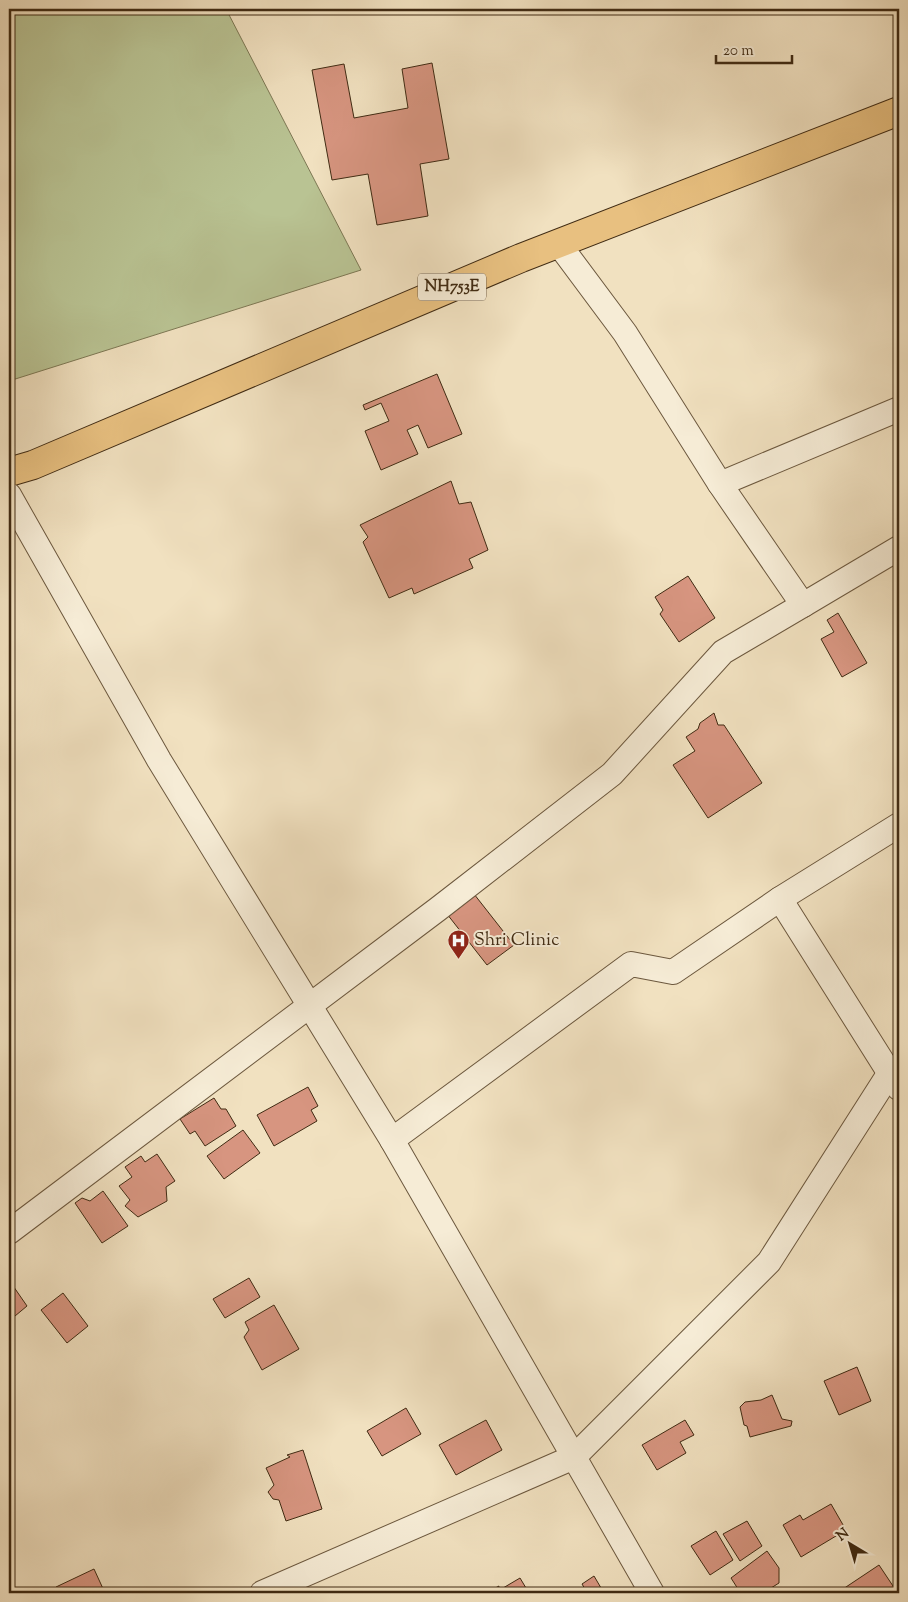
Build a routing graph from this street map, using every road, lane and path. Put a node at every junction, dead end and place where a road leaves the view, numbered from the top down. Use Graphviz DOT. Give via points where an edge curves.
graph roads {
  1 [pos="899,111"];
  2 [pos="558,243"];
  3 [pos="899,409"];
  4 [pos="9,472"];
  5 [pos="720,484"];
  6 [pos="9,495"];
  7 [pos="899,548"];
  8 [pos="803,605"];
  9 [pos="899,826"];
  10 [pos="780,899"];
  11 [pos="309,1005"];
  12 [pos="894,1081"];
  13 [pos="392,1140"];
  14 [pos="9,1232"];
  15 [pos="574,1457"];
  16 [pos="262,1593"];
  17 [pos="652,1593"];
  1 -- 2 [label="highway, NH753E"];
  2 -- 4 [label="highway, NH753E" via="33,465"];
  2 -- 5 [label="street" via="625,334"];
  3 -- 5 [label="street"];
  5 -- 8 [label="street"];
  6 -- 11 [label="street" via="159,760"];
  7 -- 8 [label="street"];
  8 -- 11 [label="street" via="723,652 612,774"];
  9 -- 10 [label="street"];
  10 -- 12 [label="street"];
  10 -- 13 [label="street" via="672,972 631,964"];
  11 -- 13 [label="street"];
  11 -- 14 [label="street"];
  12 -- 15 [label="street" via="770,1262"];
  13 -- 15 [label="street"];
  15 -- 16 [label="street"];
  15 -- 17 [label="street"];
}
